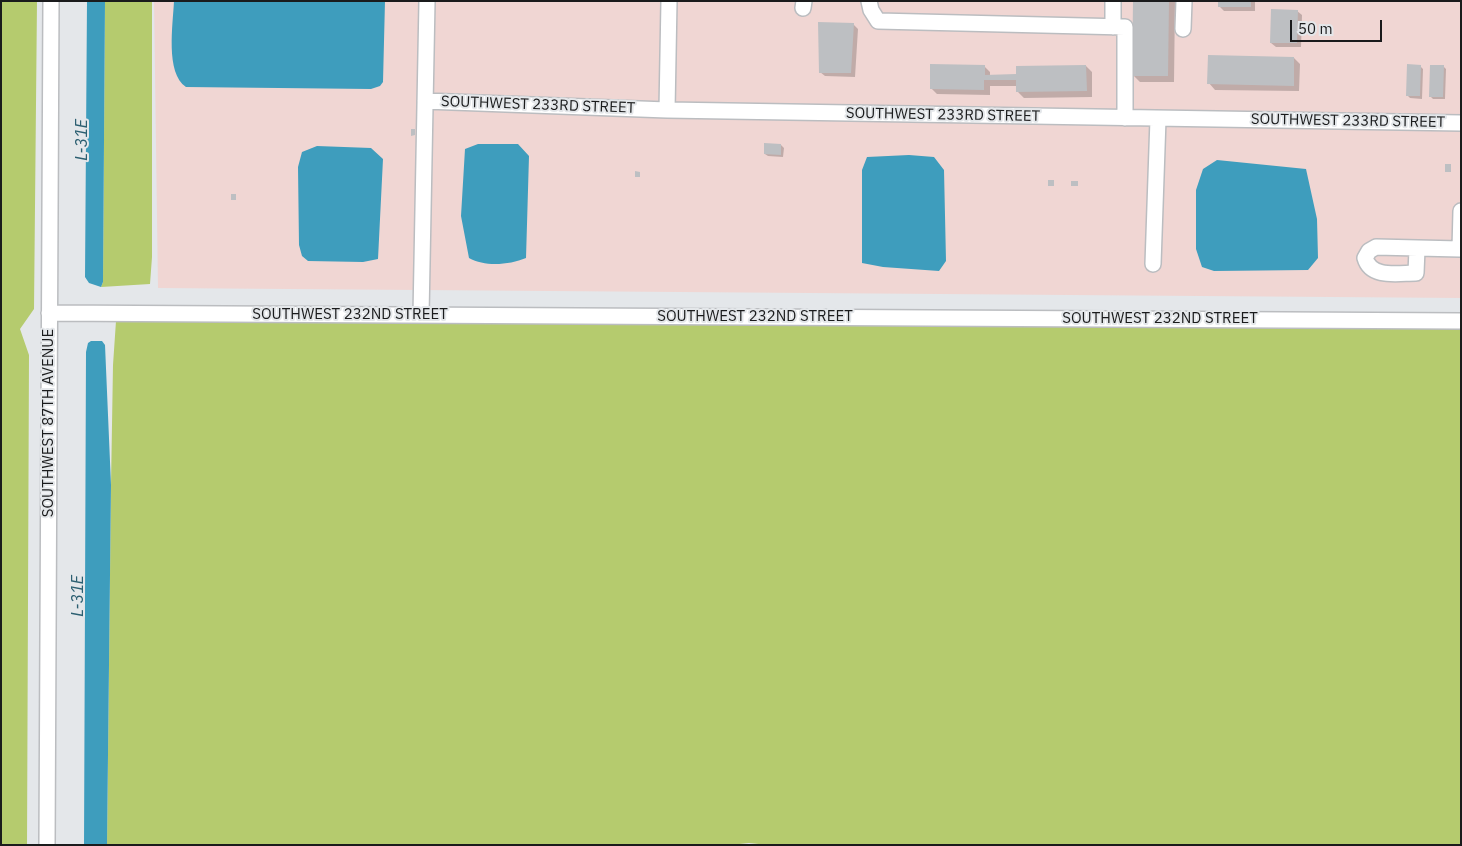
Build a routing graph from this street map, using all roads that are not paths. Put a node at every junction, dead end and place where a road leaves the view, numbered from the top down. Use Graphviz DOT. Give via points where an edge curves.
graph roads {
  1 [pos="50,1"];
  2 [pos="427,1"];
  3 [pos="669,1"];
  4 [pos="869,1"];
  5 [pos="1114,1"];
  6 [pos="1184,1"];
  7 [pos="1113,27"];
  8 [pos="1183,29"];
  9 [pos="425,101"];
  10 [pos="667,110"];
  11 [pos="1125,118"];
  12 [pos="1158,119"];
  13 [pos="1461,123"];
  14 [pos="1461,211"];
  15 [pos="1416,249"];
  16 [pos="1153,264"];
  17 [pos="49,313"];
  18 [pos="421,316"];
  19 [pos="1461,321"];
  20 [pos="47,845"];
  1 -- 17 [label="street, SOUTHWEST 87TH AVENUE"];
  2 -- 9 [label="street"];
  3 -- 10 [label="street"];
  4 -- 7 [label="street" via="878,21"];
  5 -- 7 [label="street"];
  6 -- 8 [label="street"];
  7 -- 11 [label="street" via="1125,27"];
  9 -- 10 [label="street, SOUTHWEST 233RD STREET"];
  9 -- 18 [label="street"];
  10 -- 11 [label="street, SOUTHWEST 233RD STREET"];
  11 -- 12 [label="street, SOUTHWEST 233RD STREET"];
  12 -- 13 [label="street, SOUTHWEST 233RD STREET"];
  12 -- 16 [label="street"];
  14 -- 15 [label="street" via="1460,249"];
  17 -- 18 [label="street, SOUTHWEST 232ND STREET"];
  17 -- 20 [label="street, SOUTHWEST 87TH AVENUE"];
  18 -- 19 [label="street, SOUTHWEST 232ND STREET"];
}
